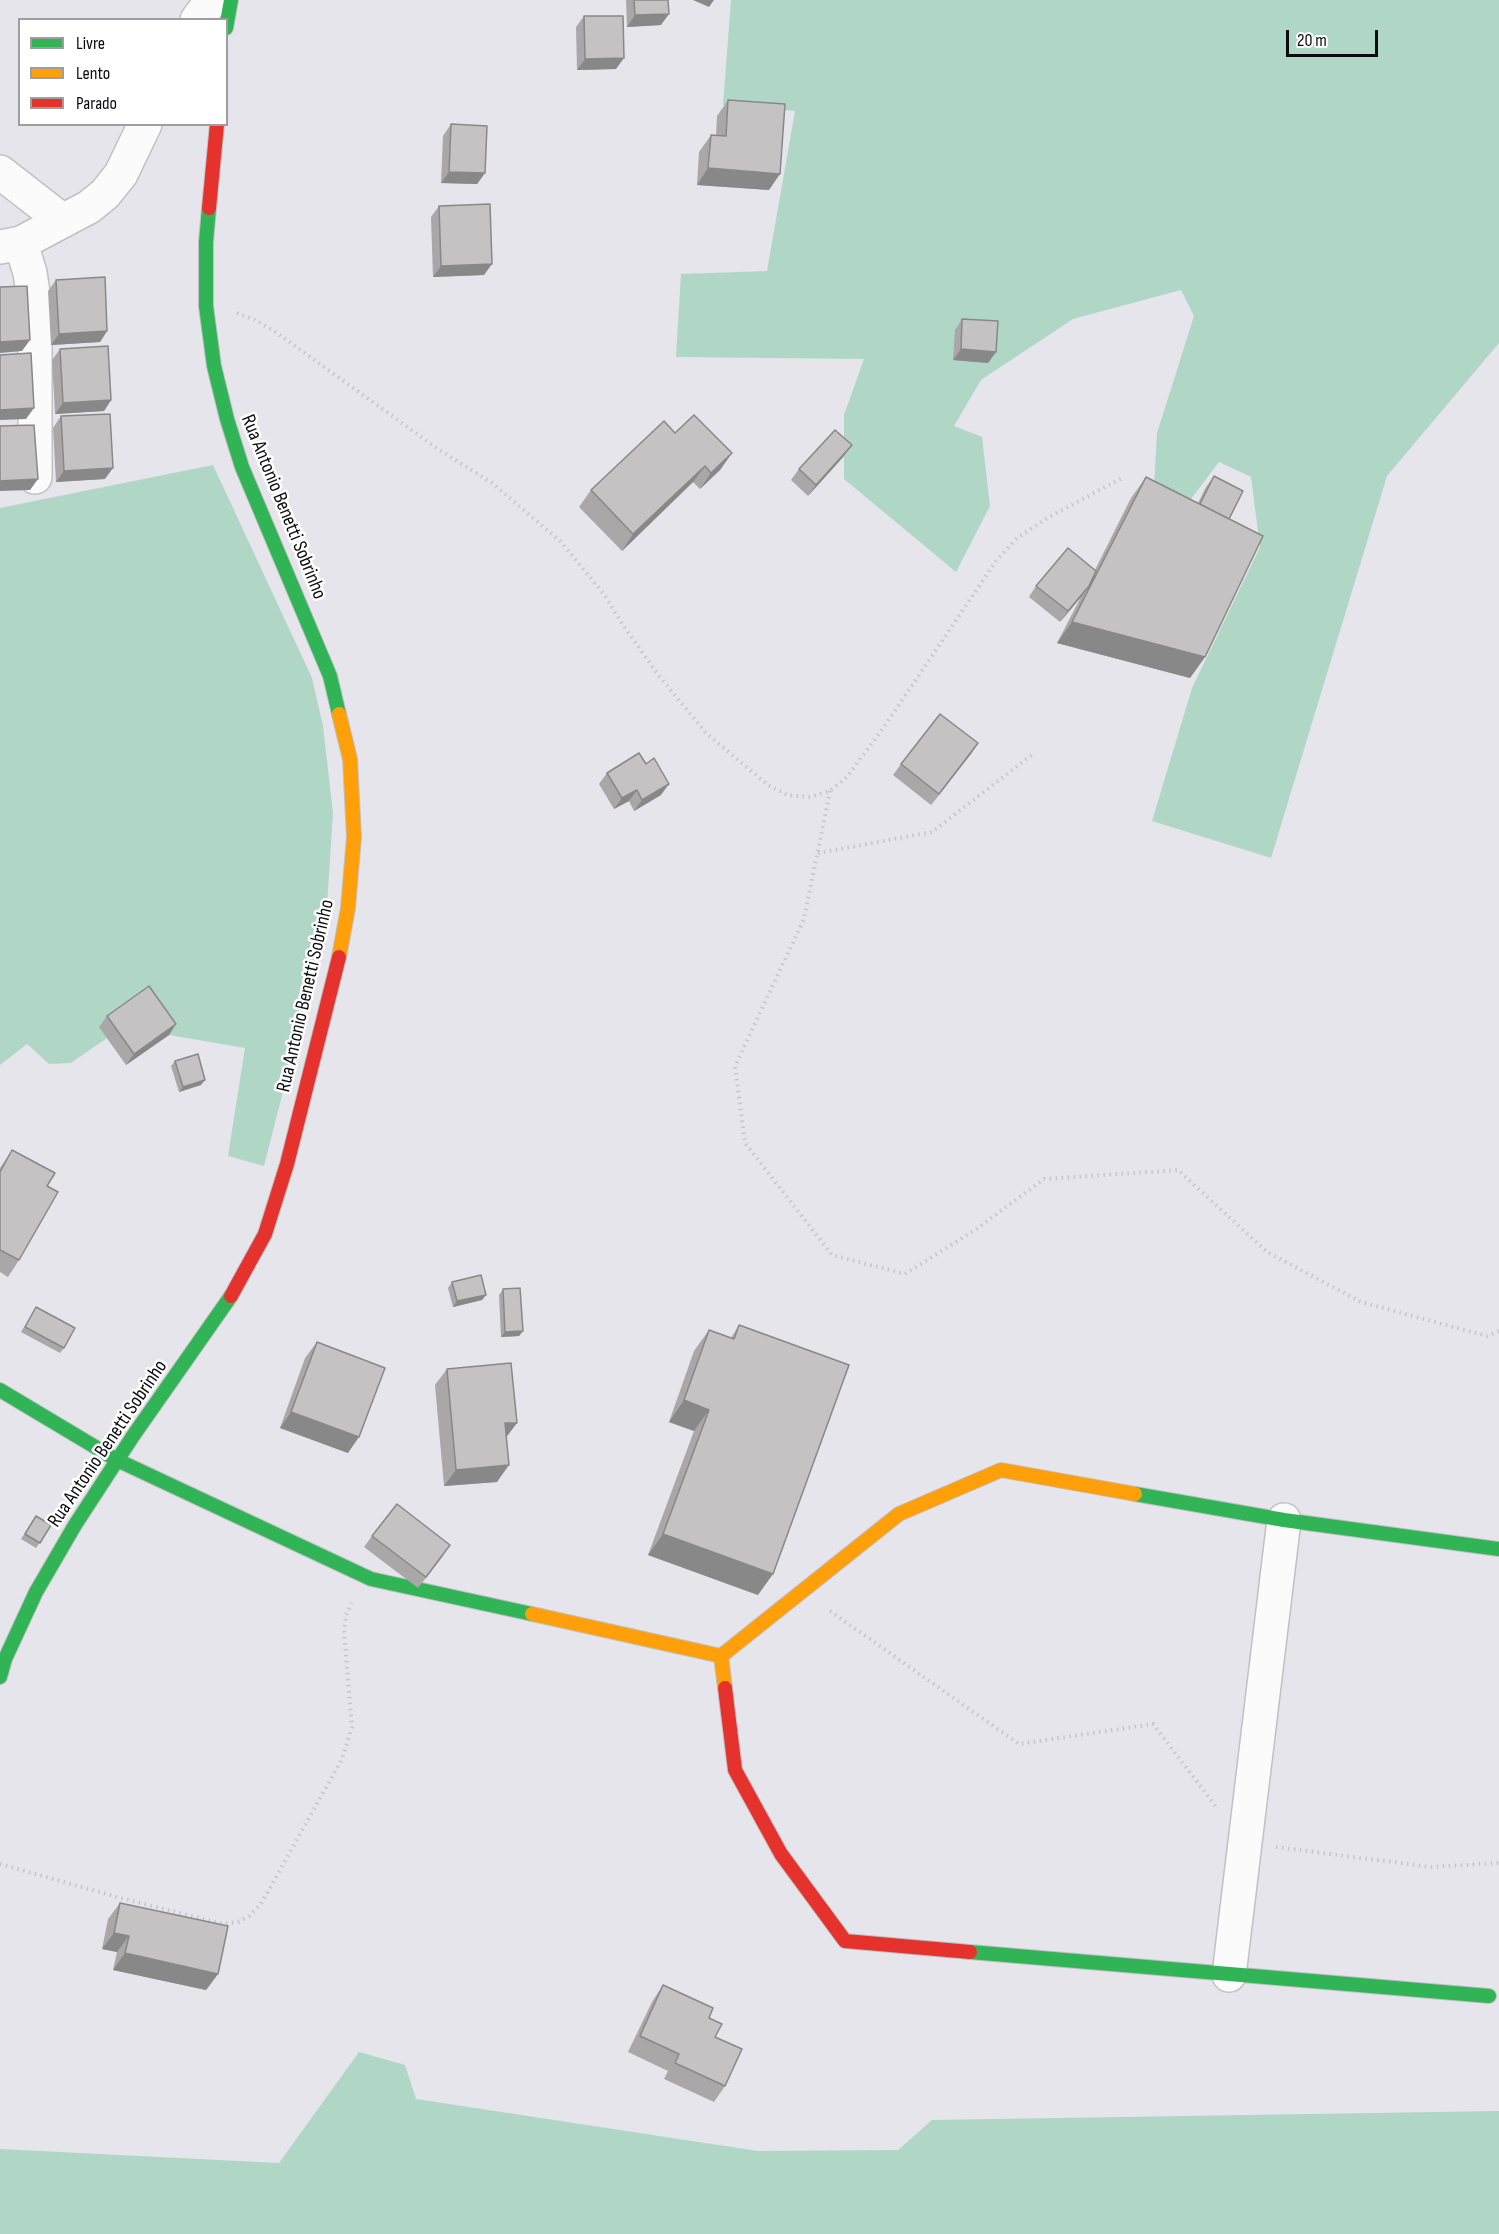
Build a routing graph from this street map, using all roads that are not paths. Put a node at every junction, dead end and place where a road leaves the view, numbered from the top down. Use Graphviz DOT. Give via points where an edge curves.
graph roads {
  1 [pos="212,0"];
  2 [pos="231,0"];
  3 [pos="198,18"];
  4 [pos="228,18"];
  5 [pos="144,126"];
  6 [pos="217,126"];
  7 [pos="0,172"];
  8 [pos="63,221"];
  9 [pos="10,245"];
  10 [pos="35,477"];
  11 [pos="0,1390"];
  12 [pos="117,1460"];
  13 [pos="1284,1521"];
  14 [pos="1499,1549"];
  15 [pos="720,1656"];
  16 [pos="0,1677"];
  17 [pos="1229,1975"];
  18 [pos="1489,1996"];
  1 -- 3 [label="street"];
  2 -- 4 [label="street"];
  5 -- 8 [label="street" via="121,174 105,194"];
  6 -- 12 [label="street, Rua Antonio Benetti Sobrinho" via="206,242 206,306 214,366 242,467 330,676 350,759 354,837 348,908 337,969 265,1234 234,1293"];
  7 -- 8 [label="street"];
  8 -- 9 [label="street"];
  9 -- 10 [label="street" via="30,273 35,306"];
  11 -- 12 [label="street"];
  12 -- 15 [label="street" via="371,1579"];
  12 -- 16 [label="street, Rua Antonio Benetti Sobrinho" via="36,1592"];
  13 -- 14 [label="street"];
  13 -- 15 [label="street" via="1001,1470 899,1514"];
  13 -- 17 [label="street"];
  15 -- 17 [label="street" via="735,1770 781,1854 845,1941"];
  17 -- 18 [label="street"];
}
